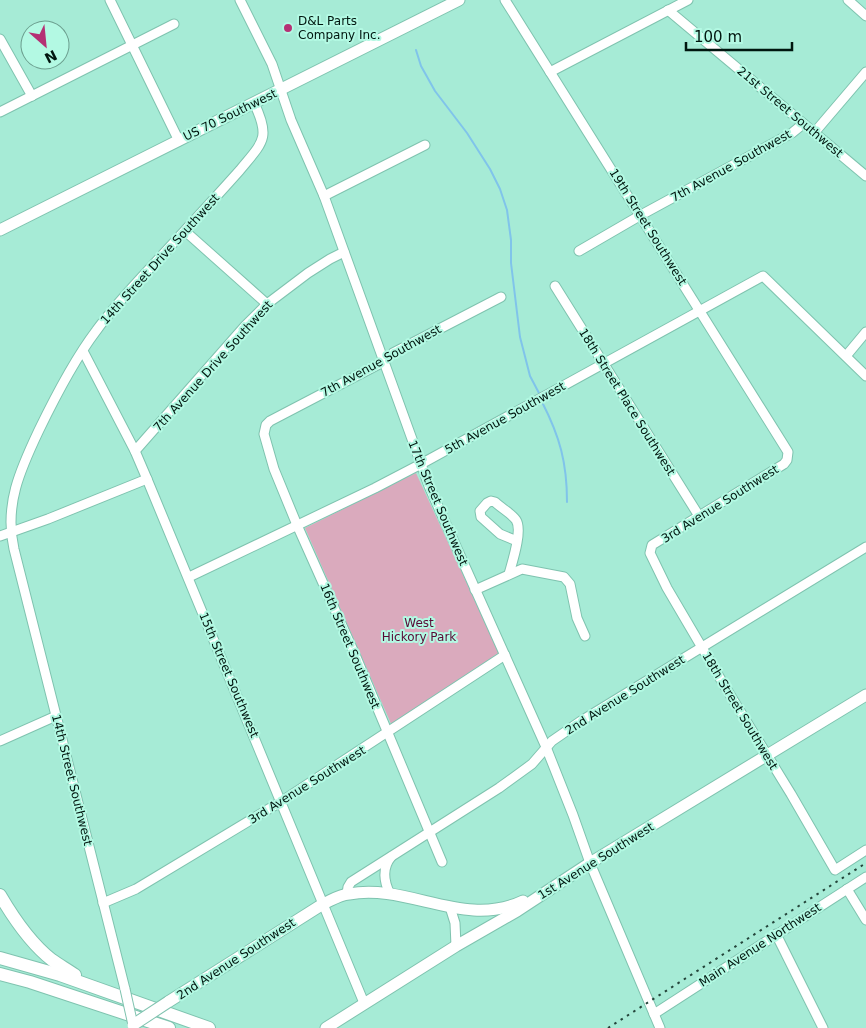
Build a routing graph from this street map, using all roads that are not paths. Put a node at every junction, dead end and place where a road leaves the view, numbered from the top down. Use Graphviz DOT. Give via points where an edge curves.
graph roads {
  1 [pos="110,0"];
  2 [pos="240,0"];
  3 [pos="459,0"];
  4 [pos="505,0"];
  5 [pos="688,0"];
  6 [pos="848,0"];
  7 [pos="668,10"];
  8 [pos="866,16"];
  9 [pos="174,24"];
  10 [pos="0,39"];
  11 [pos="132,45"];
  12 [pos="550,72"];
  13 [pos="866,72"];
  14 [pos="282,89"];
  15 [pos="32,96"];
  16 [pos="254,103"];
  17 [pos="0,112"];
  18 [pos="804,124"];
  19 [pos="814,133"];
  20 [pos="179,140"];
  21 [pos="425,145"];
  22 [pos="866,176"];
  23 [pos="324,196"];
  24 [pos="641,214"];
  25 [pos="0,230"];
  26 [pos="185,231"];
  27 [pos="579,251"];
  28 [pos="344,252"];
  29 [pos="556,286"];
  30 [pos="501,297"];
  31 [pos="267,304"];
  32 [pos="700,310"];
  33 [pos="866,332"];
  34 [pos="83,351"];
  35 [pos="846,356"];
  36 [pos="383,362"];
  37 [pos="603,363"];
  38 [pos="866,376"];
  39 [pos="264,429"];
  40 [pos="135,451"];
  41 [pos="788,455"];
  42 [pos="421,464"];
  43 [pos="147,479"];
  44 [pos="699,516"];
  45 [pos="297,525"];
  46 [pos="10,531"];
  47 [pos="0,536"];
  48 [pos="517,541"];
  49 [pos="866,547"];
  50 [pos="650,550"];
  51 [pos="509,574"];
  52 [pos="189,577"];
  53 [pos="475,590"];
  54 [pos="585,636"];
  55 [pos="702,646"];
  56 [pos="505,655"];
  57 [pos="866,695"];
  58 [pos="56,716"];
  59 [pos="387,733"];
  60 [pos="0,741"];
  61 [pos="546,747"];
  62 [pos="767,755"];
  63 [pos="282,802"];
  64 [pos="429,833"];
  65 [pos="866,850"];
  66 [pos="393,854"];
  67 [pos="442,862"];
  68 [pos="590,863"];
  69 [pos="866,877"];
  70 [pos="550,888"];
  71 [pos="847,889"];
  72 [pos="347,894"];
  73 [pos="390,894"];
  74 [pos="0,895"];
  75 [pos="103,904"];
  76 [pos="323,904"];
  77 [pos="450,908"];
  78 [pos="866,920"];
  79 [pos="776,934"];
  80 [pos="456,946"];
  81 [pos="0,958"];
  82 [pos="0,974"];
  83 [pos="0,979"];
  84 [pos="30,982"];
  85 [pos="92,986"];
  86 [pos="364,1003"];
  87 [pos="654,1014"];
  88 [pos="132,1027"];
  89 [pos="168,1028"];
  90 [pos="209,1028"];
  91 [pos="326,1028"];
  92 [pos="660,1028"];
  93 [pos="823,1028"];
  1 -- 11 [label="street"];
  2 -- 14 [label="street, 17th Street Southwest"];
  3 -- 14 [label="main road, US 70 Southwest"];
  4 -- 12 [label="street, 19th Street Southwest"];
  5 -- 7 [label="street"];
  6 -- 8 [label="street"];
  7 -- 12 [label="street"];
  7 -- 18 [label="street, 21st Street Southwest"];
  9 -- 11 [label="street"];
  10 -- 15 [label="street"];
  11 -- 15 [label="street"];
  11 -- 20 [label="street"];
  12 -- 24 [label="street, 19th Street Southwest"];
  13 -- 19 [label="street"];
  14 -- 16 [label="main road, US 70 Southwest"];
  14 -- 23 [label="street, 17th Street Southwest" via="291,120"];
  15 -- 17 [label="street"];
  16 -- 20 [label="main road, US 70 Southwest"];
  16 -- 26 [label="street, 14th Street Drive Southwest" via="263,125 260,146"];
  18 -- 19 [label="street, 21st Street Southwest"];
  18 -- 24 [label="street, 7th Avenue Southwest" via="784,138"];
  19 -- 22 [label="street, 21st Street Southwest"];
  20 -- 25 [label="main road, US 70 Southwest"];
  21 -- 23 [label="street"];
  23 -- 28 [label="street, 17th Street Southwest"];
  24 -- 27 [label="street, 7th Avenue Southwest"];
  24 -- 32 [label="street, 19th Street Southwest"];
  26 -- 31 [label="street"];
  26 -- 34 [label="street, 14th Street Drive Southwest" via="116,306"];
  28 -- 31 [label="street, 7th Avenue Drive Southwest" via="308,273"];
  28 -- 36 [label="street, 17th Street Southwest"];
  29 -- 37 [label="street, 18th Street Place Southwest"];
  30 -- 36 [label="street, 7th Avenue Southwest" via="393,353"];
  31 -- 40 [label="street, 7th Avenue Drive Southwest"];
  32 -- 35 [label="street, 5th Avenue Southwest" via="763,276"];
  32 -- 37 [label="street, 5th Avenue Southwest"];
  32 -- 41 [label="street, 19th Street Southwest"];
  33 -- 35 [label="street"];
  34 -- 40 [label="street, 15th Street Southwest"];
  34 -- 46 [label="street, 14th Street Drive Southwest" via="23,464 11,506"];
  35 -- 38 [label="street"];
  36 -- 39 [label="street, 7th Avenue Southwest" via="270,420"];
  36 -- 42 [label="street, 17th Street Southwest"];
  37 -- 42 [label="street, 5th Avenue Southwest"];
  37 -- 44 [label="street, 18th Street Place Southwest"];
  39 -- 45 [label="street, 16th Street Southwest" via="270,455"];
  40 -- 43 [label="street, 15th Street Southwest"];
  41 -- 44 [label="street, 3rd Avenue Southwest" via="784,464"];
  42 -- 45 [label="street, 5th Avenue Southwest"];
  42 -- 53 [label="street, 17th Street Southwest"];
  43 -- 46 [label="street"];
  43 -- 52 [label="street, 15th Street Southwest"];
  44 -- 50 [label="street, 3rd Avenue Southwest"];
  45 -- 52 [label="street, 5th Avenue Southwest"];
  45 -- 59 [label="street, 16th Street Southwest"];
  46 -- 47 [label="street"];
  46 -- 58 [label="street, 14th Street Southwest"];
  48 -- 48 [label="street" via="519,530 516,520 495,502 487,503 480,511 481,517 500,534"];
  48 -- 51 [label="street"];
  49 -- 55 [label="street, 2nd Avenue Southwest"];
  50 -- 55 [label="street, 18th Street Southwest" via="650,557"];
  51 -- 53 [label="street"];
  51 -- 54 [label="street" via="522,569 564,577 572,589 577,618"];
  52 -- 63 [label="street, 15th Street Southwest"];
  53 -- 56 [label="street, 17th Street Southwest"];
  55 -- 61 [label="street, 2nd Avenue Southwest" via="581,721"];
  55 -- 62 [label="street, 18th Street Southwest"];
  56 -- 59 [label="street, 3rd Avenue Southwest"];
  56 -- 61 [label="street, 17th Street Southwest"];
  57 -- 62 [label="main road, 1st Avenue Southwest"];
  58 -- 60 [label="street"];
  58 -- 75 [label="street, 14th Street Southwest"];
  59 -- 63 [label="street, 3rd Avenue Southwest"];
  59 -- 64 [label="street, 16th Street Southwest"];
  61 -- 64 [label="street, 2nd Avenue Southwest" via="532,764"];
  61 -- 68 [label="street, 17th Street Southwest"];
  62 -- 65 [label="street, 18th Street Southwest" via="836,870"];
  62 -- 68 [label="main road, 1st Avenue Southwest"];
  63 -- 75 [label="street, 3rd Avenue Southwest" via="136,889"];
  63 -- 76 [label="street, 15th Street Southwest"];
  64 -- 66 [label="street, 2nd Avenue Southwest"];
  64 -- 67 [label="street, 16th Street Southwest"];
  66 -- 72 [label="street, 2nd Avenue Southwest" via="351,882"];
  66 -- 73 [label="street" via="385,871"];
  68 -- 70 [label="main road, 1st Avenue Southwest"];
  68 -- 87 [label="street, 17th Street Southwest"];
  69 -- 71 [label="street, Main Avenue Northwest"];
  70 -- 77 [label="main road, 2nd Avenue Southwest" via="493,910"];
  70 -- 80 [label="main road, 1st Avenue Southwest"];
  71 -- 78 [label="street"];
  71 -- 79 [label="street, Main Avenue Northwest"];
  72 -- 73 [label="main road, 2nd Avenue Southwest"];
  72 -- 76 [label="main road, 2nd Avenue Southwest"];
  73 -- 77 [label="main road, 2nd Avenue Southwest"];
  74 -- 85 [label="highway" via="34,943 51,959"];
  75 -- 88 [label="street, 14th Street Southwest, bridge"];
  76 -- 86 [label="street, 15th Street Southwest"];
  76 -- 88 [label="main road, 2nd Avenue Southwest, bridge"];
  77 -- 80 [label="street" via="455,923"];
  79 -- 87 [label="street, Main Avenue Northwest"];
  79 -- 93 [label="street"];
  80 -- 86 [label="main road, 1st Avenue Southwest"];
  81 -- 85 [label="highway"];
  82 -- 84 [label="highway"];
  83 -- 84 [label="highway"];
  84 -- 89 [label="highway"];
  85 -- 90 [label="highway"];
  86 -- 91 [label="main road, 1st Avenue Southwest"];
  87 -- 92 [label="street, 17th Street Southwest"];
}
